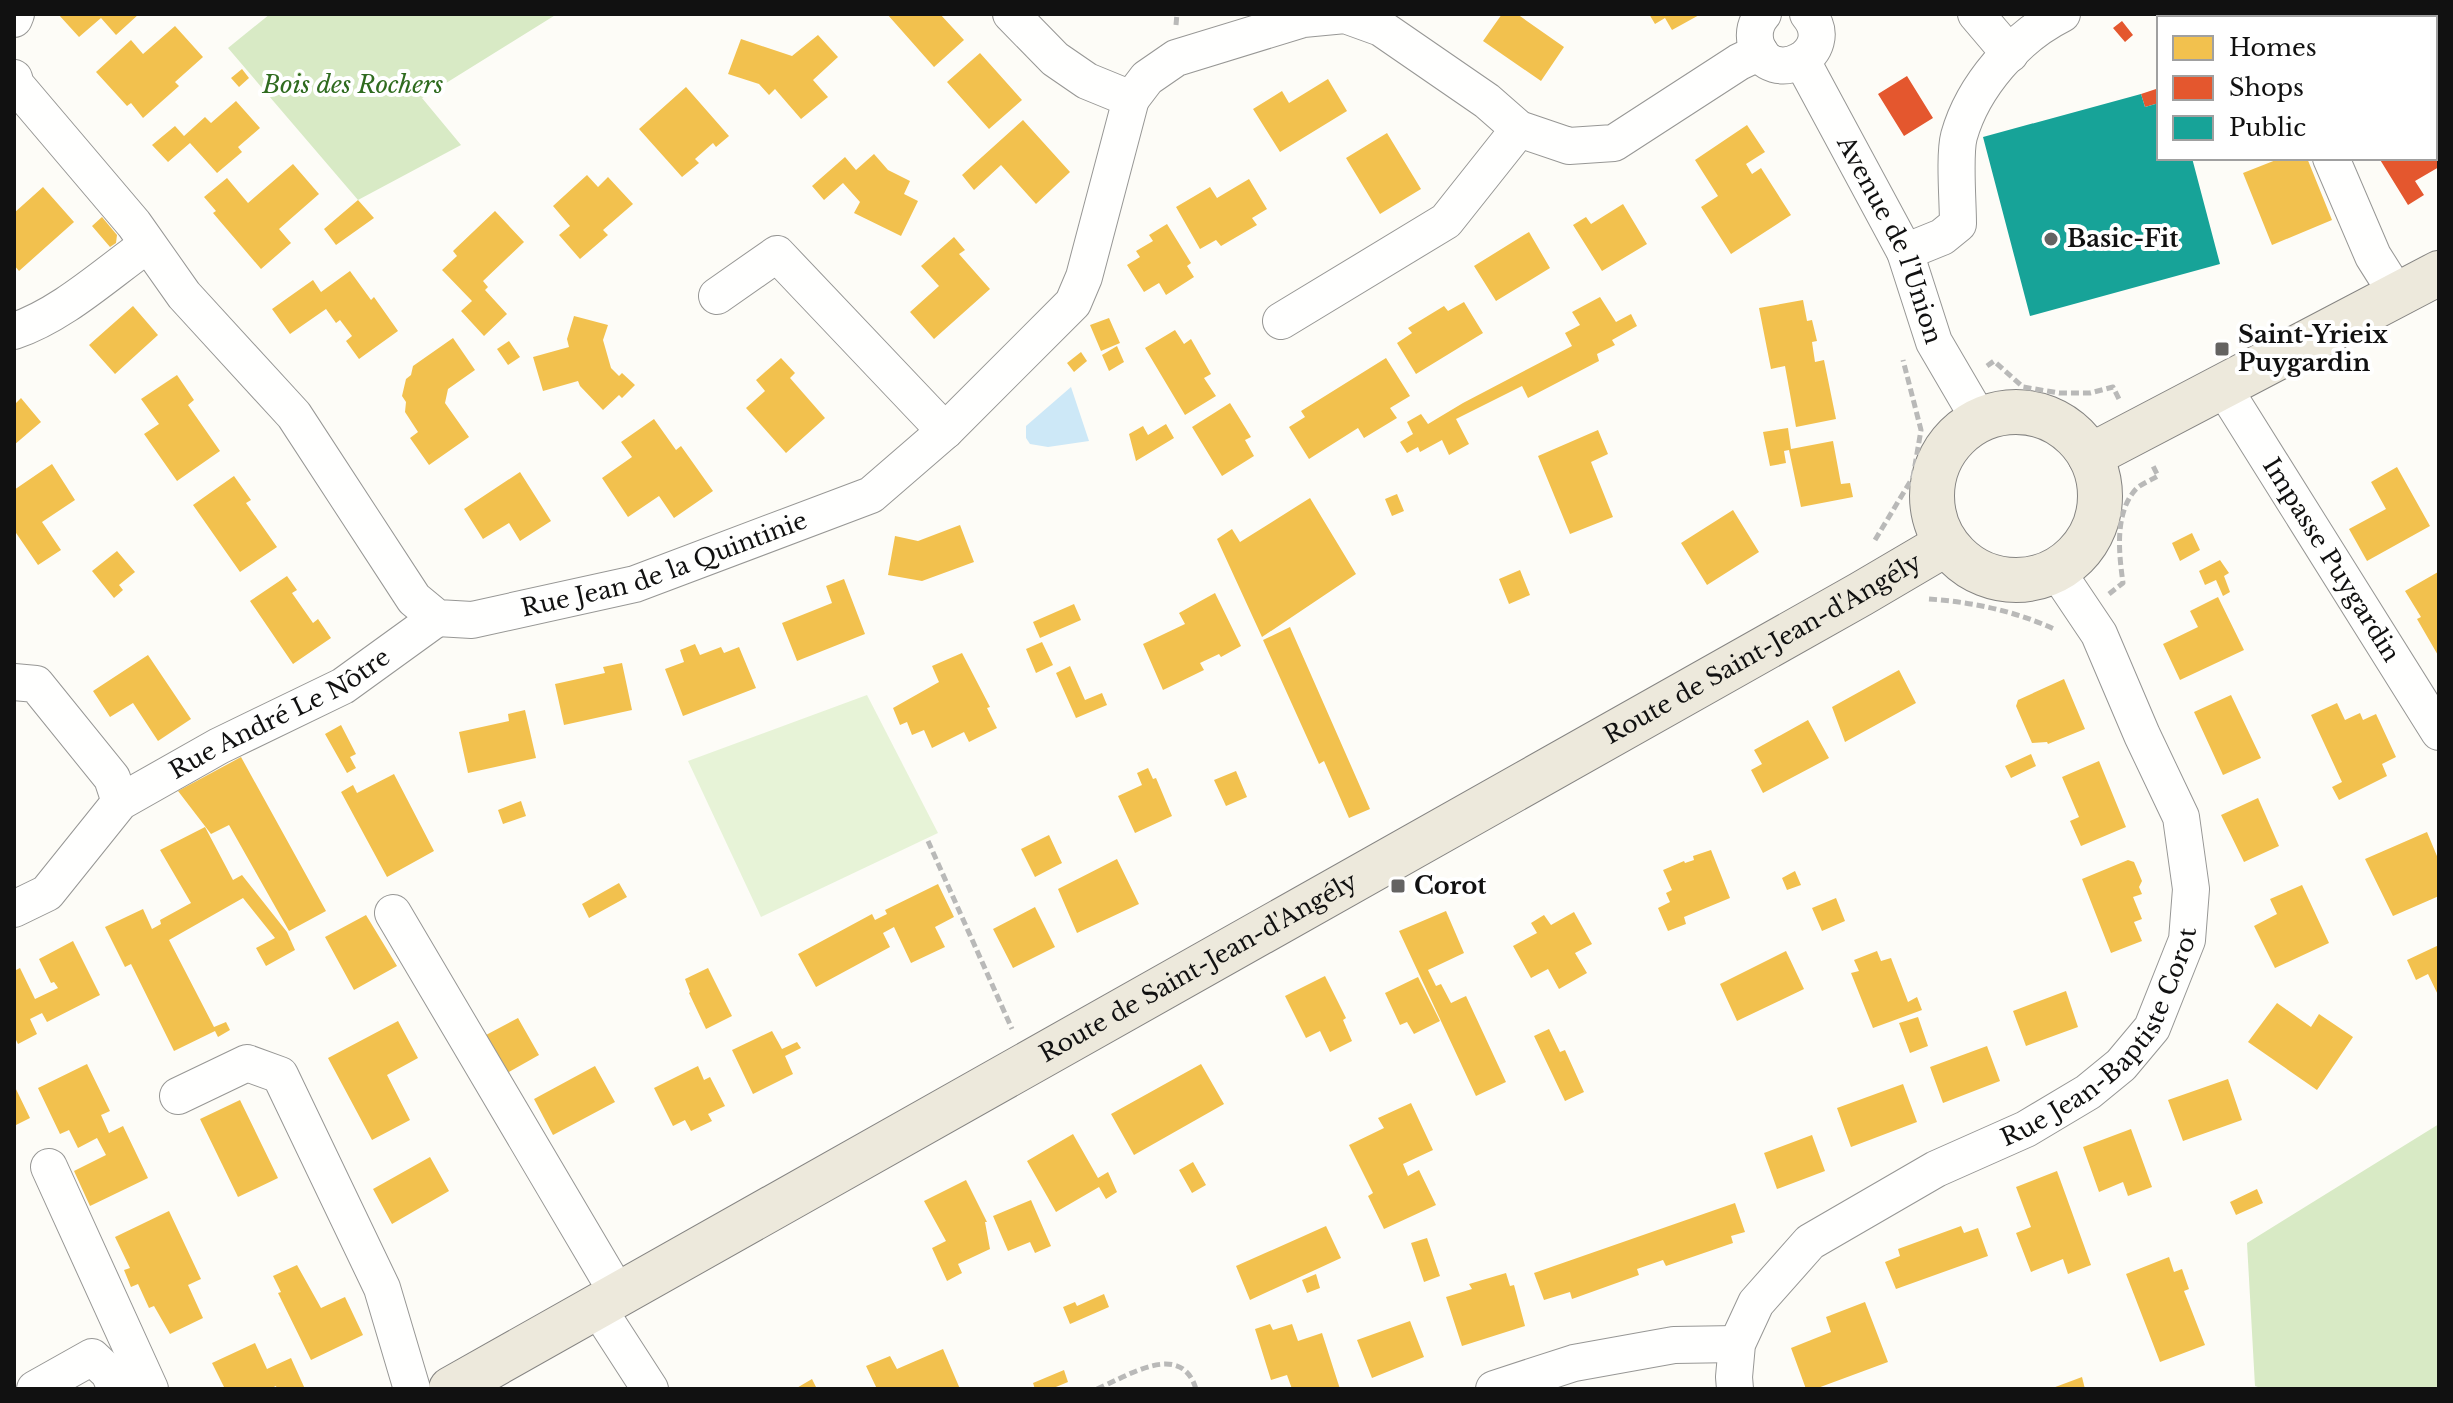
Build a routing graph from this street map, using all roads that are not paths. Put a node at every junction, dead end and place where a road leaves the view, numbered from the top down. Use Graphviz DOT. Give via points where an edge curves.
graph roads {
  1 [pos="1011,14"];
  2 [pos="1763,14"];
  3 [pos="1976,14"];
  4 [pos="2062,14"];
  5 [pos="1811,15"];
  6 [pos="1760,52"];
  7 [pos="2010,54"];
  8 [pos="1802,61"];
  9 [pos="14,78"];
  10 [pos="1131,99"];
  11 [pos="1519,129"];
  12 [pos="2332,160"];
  13 [pos="147,245"];
  14 [pos="1905,252"];
  15 [pos="2439,273"];
  16 [pos="2397,294"];
  17 [pos="717,296"];
  18 [pos="1281,321"];
  19 [pos="14,331"];
  20 [pos="2223,387"];
  21 [pos="1968,402"];
  22 [pos="945,431"];
  23 [pos="2090,456"];
  24 [pos="1946,544"];
  25 [pos="2056,570"];
  26 [pos="437,618"];
  27 [pos="14,682"];
  28 [pos="2439,732"];
  29 [pos="120,802"];
  30 [pos="14,909"];
  31 [pos="393,913"];
  32 [pos="178,1096"];
  33 [pos="49,1167"];
  34 [pos="608,1301"];
  35 [pos="1737,1344"];
  36 [pos="35,1389"];
  37 [pos="116,1389"];
  38 [pos="150,1389"];
  39 [pos="412,1389"];
  40 [pos="451,1389"];
  41 [pos="650,1389"];
  42 [pos="1494,1389"];
  43 [pos="1735,1389"];
  1 -- 10 [label="street" via="1055,59 1087,81"];
  2 -- 6 [label="street" via="1755,29"];
  3 -- 7 [label="street"];
  4 -- 7 [label="street" via="2041,25"];
  5 -- 8 [label="street" via="1816,41"];
  6 -- 8 [label="street" via="1779,65"];
  6 -- 11 [label="street" via="1614,143 1569,146"];
  7 -- 14 [label="street" via="1977,93 1959,138 1958,224 1942,237"];
  8 -- 14 [label="street, Avenue de l'Union"];
  9 -- 13 [label="street"];
  10 -- 11 [label="street" via="1147,78 1176,58 1303,19 1345,15 1381,28"];
  10 -- 22 [label="street, Rue Jean de la Quintinie" via="1073,303"];
  11 -- 18 [label="street" via="1446,221"];
  12 -- 16 [label="street" via="2373,256"];
  13 -- 19 [label="street" via="56,311"];
  13 -- 26 [label="street" via="184,295 294,415 414,599"];
  14 -- 21 [label="street, Avenue de l'Union" via="1934,342"];
  15 -- 16 [label="main road"];
  16 -- 20 [label="main road"];
  17 -- 22 [label="street" via="777,254"];
  20 -- 23 [label="main road"];
  20 -- 28 [label="street, Impasse Puygardin"];
  21 -- 23 [label="main road" via="2054,420 2075,435"];
  21 -- 24 [label="main road" via="1931,489 1934,518"];
  22 -- 26 [label="street, Rue Jean de la Quintinie" via="871,495 635,584 472,620"];
  23 -- 25 [label="main road" via="2099,480 2092,532 2077,554"];
  24 -- 25 [label="main road" via="1984,575 2033,579"];
  24 -- 34 [label="main road, Route de Saint-Jean-d'Angély"];
  25 -- 35 [label="street, Rue Jean-Baptiste Corot" via="2099,634 2181,817 2191,889 2187,940 2152,1028 2121,1065 2088,1092 2026,1129 1936,1169 1810,1242 1756,1303"];
  26 -- 29 [label="street, Rue André Le Nôtre" via="343,686"];
  27 -- 29 [label="street" via="36,684 112,778"];
  29 -- 30 [label="street, Rue André Le Nôtre" via="47,893"];
  31 -- 34 [label="street"];
  32 -- 39 [label="street" via="247,1063 280,1075 382,1288"];
  33 -- 38 [label="street"];
  34 -- 40 [label="main road, Route de Saint-Jean-d'Angély"];
  34 -- 41 [label="street"];
  35 -- 42 [label="street" via="1674,1345 1574,1363"];
  35 -- 43 [label="street, Rue Jean-Baptiste Corot"];
  36 -- 37 [label="street" via="92,1357"];
}
